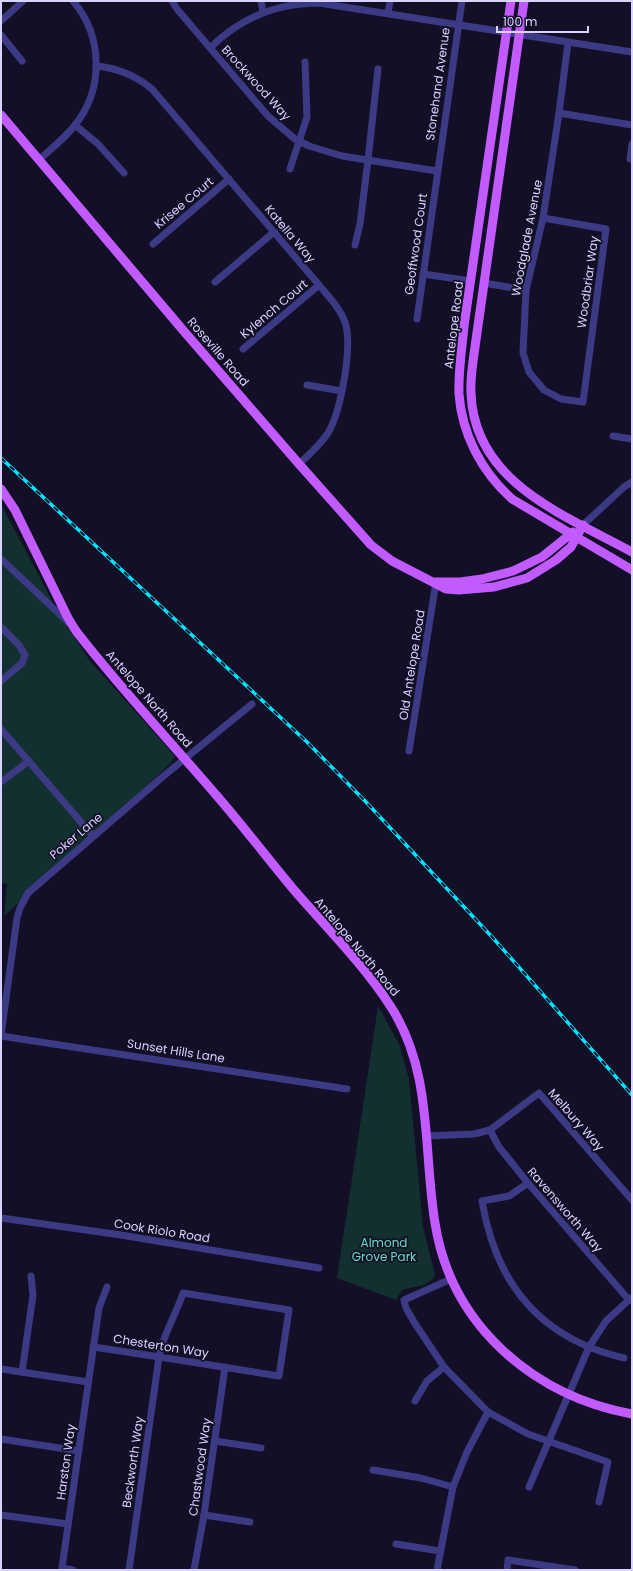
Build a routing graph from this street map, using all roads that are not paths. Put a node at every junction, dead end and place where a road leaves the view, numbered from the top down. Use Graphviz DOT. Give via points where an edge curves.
graph roads {
  1 [pos="23,1"];
  2 [pos="73,1"];
  3 [pos="172,1"];
  4 [pos="261,1"];
  5 [pos="390,1"];
  6 [pos="462,1"];
  7 [pos="511,1"];
  8 [pos="524,1"];
  9 [pos="319,2"];
  10 [pos="263,12"];
  11 [pos="388,13"];
  12 [pos="1,21"];
  13 [pos="458,25"];
  14 [pos="506,33"];
  15 [pos="1,35"];
  16 [pos="519,35"];
  17 [pos="568,43"];
  18 [pos="210,48"];
  19 [pos="632,52"];
  20 [pos="22,61"];
  21 [pos="305,62"];
  22 [pos="96,66"];
  23 [pos="378,69"];
  24 [pos="559,113"];
  25 [pos="1,115"];
  26 [pos="632,124"];
  27 [pos="75,125"];
  28 [pos="299,141"];
  29 [pos="632,144"];
  30 [pos="40,159"];
  31 [pos="630,159"];
  32 [pos="368,160"];
  33 [pos="290,169"];
  34 [pos="437,171"];
  35 [pos="124,173"];
  36 [pos="229,179"];
  37 [pos="543,218"];
  38 [pos="274,232"];
  39 [pos="477,241"];
  40 [pos="153,244"];
  41 [pos="355,246"];
  42 [pos="423,274"];
  43 [pos="471,281"];
  44 [pos="215,282"];
  45 [pos="484,283"];
  46 [pos="319,285"];
  47 [pos="526,290"];
  48 [pos="417,319"];
  49 [pos="478,322"];
  50 [pos="243,350"];
  51 [pos="307,385"];
  52 [pos="342,391"];
  53 [pos="583,402"];
  54 [pos="613,436"];
  55 [pos="632,439"];
  56 [pos="299,464"];
  57 [pos="632,482"];
  58 [pos="1,489"];
  59 [pos="583,525"];
  60 [pos="573,536"];
  61 [pos="632,552"];
  62 [pos="1,559"];
  63 [pos="632,570"];
  64 [pos="436,582"];
  65 [pos="1,627"];
  66 [pos="74,627"];
  67 [pos="1,681"];
  68 [pos="252,704"];
  69 [pos="1,729"];
  70 [pos="409,751"];
  71 [pos="185,759"];
  72 [pos="28,761"];
  73 [pos="1,782"];
  74 [pos="93,836"];
  75 [pos="1,1035"];
  76 [pos="347,1088"];
  77 [pos="490,1130"];
  78 [pos="426,1136"];
  79 [pos="528,1183"];
  80 [pos="632,1200"];
  81 [pos="1,1218"];
  82 [pos="319,1268"];
  83 [pos="31,1276"];
  84 [pos="451,1279"];
  85 [pos="108,1287"];
  86 [pos="630,1299"];
  87 [pos="93,1347"];
  88 [pos="588,1347"];
  89 [pos="159,1357"];
  90 [pos="624,1358"];
  91 [pos="225,1367"];
  92 [pos="444,1367"];
  93 [pos="1,1369"];
  94 [pos="22,1372"];
  95 [pos="88,1382"];
  96 [pos="569,1394"];
  97 [pos="415,1401"];
  98 [pos="488,1412"];
  99 [pos="632,1414"];
  100 [pos="1,1439"];
  101 [pos="215,1441"];
  102 [pos="548,1442"];
  103 [pos="261,1448"];
  104 [pos="79,1450"];
  105 [pos="373,1470"];
  106 [pos="453,1487"];
  107 [pos="529,1487"];
  108 [pos="598,1502"];
  109 [pos="1,1515"];
  110 [pos="204,1515"];
  111 [pos="250,1522"];
  112 [pos="68,1524"];
  113 [pos="396,1544"];
  114 [pos="440,1550"];
  115 [pos="73,1570"];
  116 [pos="129,1570"];
  117 [pos="194,1570"];
  118 [pos="437,1570"];
  119 [pos="507,1570"];
  120 [pos="575,1570"];
  1 -- 12 [label="street"];
  2 -- 22 [label="street" via="92,35"];
  3 -- 18 [label="street, Brockwood Way"];
  4 -- 10 [label="street"];
  5 -- 11 [label="street"];
  6 -- 13 [label="street, Stonehand Avenue"];
  7 -- 14 [label="main road, Antelope Road"];
  8 -- 16 [label="main road, Antelope Road"];
  9 -- 10 [label="street" via="290,5"];
  9 -- 11 [label="street"];
  10 -- 18 [label="street" via="239,24"];
  11 -- 13 [label="street"];
  13 -- 14 [label="street"];
  13 -- 34 [label="street, Stonehand Avenue"];
  14 -- 16 [label="street"];
  14 -- 39 [label="main road, Antelope Road"];
  15 -- 20 [label="street"];
  16 -- 17 [label="street"];
  16 -- 45 [label="main road, Antelope Road"];
  17 -- 19 [label="street"];
  17 -- 24 [label="street, Woodglade Avenue"];
  18 -- 28 [label="street, Brockwood Way" via="268,116"];
  21 -- 28 [label="street" via="307,117"];
  22 -- 27 [label="street" via="90,98"];
  22 -- 36 [label="street, Katella Way" via="120,70 143,82"];
  23 -- 32 [label="street"];
  24 -- 26 [label="street"];
  24 -- 37 [label="street, Woodglade Avenue"];
  25 -- 30 [label="main road, Roseville Road"];
  27 -- 30 [label="street"];
  27 -- 35 [label="street" via="98,144"];
  28 -- 32 [label="street, Brockwood Way" via="324,151"];
  28 -- 33 [label="street"];
  29 -- 31 [label="street"];
  30 -- 56 [label="main road, Roseville Road"];
  32 -- 34 [label="street, Brockwood Way"];
  32 -- 41 [label="street"];
  34 -- 42 [label="street, Geoffwood Court"];
  36 -- 38 [label="street, Katella Way"];
  36 -- 40 [label="street, Krisee Court"];
  37 -- 47 [label="street, Woodglade Avenue"];
  37 -- 53 [label="street, Woodbriar Way" via="606,229"];
  38 -- 44 [label="street"];
  38 -- 46 [label="street, Katella Way"];
  39 -- 43 [label="main road, Antelope Road"];
  39 -- 45 [label="main road"];
  42 -- 43 [label="street"];
  42 -- 48 [label="street, Geoffwood Court"];
  43 -- 49 [label="main road"];
  43 -- 60 [label="main road, Antelope Road" via="459,379 461,408 467,434 483,465 504,492 521,506"];
  45 -- 47 [label="street"];
  45 -- 49 [label="main road, Antelope Road"];
  46 -- 50 [label="street, Kylench Court"];
  46 -- 52 [label="street, Katella Way" via="338,307 347,331 348,348"];
  47 -- 53 [label="street, Woodglade Avenue" via="523,344 529,372 540,387 552,395 565,400"];
  49 -- 59 [label="main road, Antelope Road" via="470,393 478,430 487,450 498,467 520,488"];
  51 -- 52 [label="street"];
  52 -- 56 [label="street, Katella Way" via="337,414 329,432"];
  54 -- 55 [label="street"];
  56 -- 64 [label="main road, Roseville Road" via="371,545 402,567"];
  57 -- 59 [label="street"];
  58 -- 66 [label="main road, Antelope North Road" via="15,510"];
  59 -- 60 [label="main road, Roseville Road"];
  59 -- 61 [label="main road, Antelope Road"];
  60 -- 63 [label="main road, Antelope Road"];
  60 -- 64 [label="main road, Roseville Road" via="542,557 513,572 460,582"];
  62 -- 66 [label="street"];
  64 -- 70 [label="street, Old Antelope Road"];
  65 -- 67 [label="street" via="25,655 22,663"];
  66 -- 71 [label="main road, Antelope North Road"];
  68 -- 71 [label="street, Poker Lane"];
  69 -- 72 [label="street"];
  71 -- 74 [label="street, Poker Lane"];
  71 -- 78 [label="main road, Antelope North Road" via="374,984 392,1009 408,1038 419,1073"];
  72 -- 73 [label="street"];
  72 -- 74 [label="street"];
  74 -- 75 [label="street, Poker Lane" via="34,887 20,908"];
  75 -- 76 [label="street, Sunset Hills Lane"];
  77 -- 78 [label="street, Melbury Way" via="474,1134"];
  77 -- 79 [label="street, Ravensworth Way" via="499,1147"];
  77 -- 80 [label="street, Melbury Way" via="539,1093"];
  78 -- 84 [label="main road, Antelope North Road" via="435,1223 440,1249"];
  79 -- 86 [label="street, Ravensworth Way"];
  79 -- 88 [label="street" via="509,1196 482,1201 495,1252 510,1282 528,1305 551,1326"];
  81 -- 82 [label="street, Cook Riolo Road"];
  83 -- 94 [label="street" via="33,1295"];
  84 -- 92 [label="street" via="404,1300 414,1322"];
  84 -- 96 [label="main road, Antelope North Road" via="477,1322 503,1351 537,1377"];
  85 -- 87 [label="street, Harston Way" via="100,1301"];
  86 -- 88 [label="street" via="606,1321"];
  87 -- 89 [label="street, Chesterton Way"];
  87 -- 95 [label="street, Harston Way"];
  88 -- 90 [label="street"];
  88 -- 96 [label="street"];
  89 -- 91 [label="street, Chesterton Way"];
  89 -- 91 [label="street, Chesterton Way" via="163,1340 183,1293 289,1310 279,1376"];
  89 -- 116 [label="street, Beckworth Way"];
  91 -- 101 [label="street, Chastwood Way"];
  92 -- 97 [label="street" via="427,1380"];
  92 -- 98 [label="street"];
  93 -- 94 [label="street"];
  94 -- 95 [label="street"];
  95 -- 104 [label="street, Harston Way"];
  96 -- 99 [label="main road, Antelope North Road" via="589,1404"];
  96 -- 102 [label="street"];
  98 -- 102 [label="street"];
  98 -- 106 [label="street" via="467,1452"];
  100 -- 104 [label="street"];
  101 -- 103 [label="street"];
  101 -- 110 [label="street, Chastwood Way"];
  102 -- 107 [label="street"];
  102 -- 108 [label="street" via="608,1462"];
  104 -- 112 [label="street, Harston Way"];
  105 -- 106 [label="street" via="421,1478"];
  106 -- 114 [label="street"];
  109 -- 112 [label="street"];
  110 -- 111 [label="street"];
  110 -- 117 [label="street, Chastwood Way"];
  112 -- 115 [label="street, Harston Way" via="62,1568"];
  113 -- 114 [label="street"];
  114 -- 118 [label="street"];
  119 -- 120 [label="street" via="508,1560"];
}
